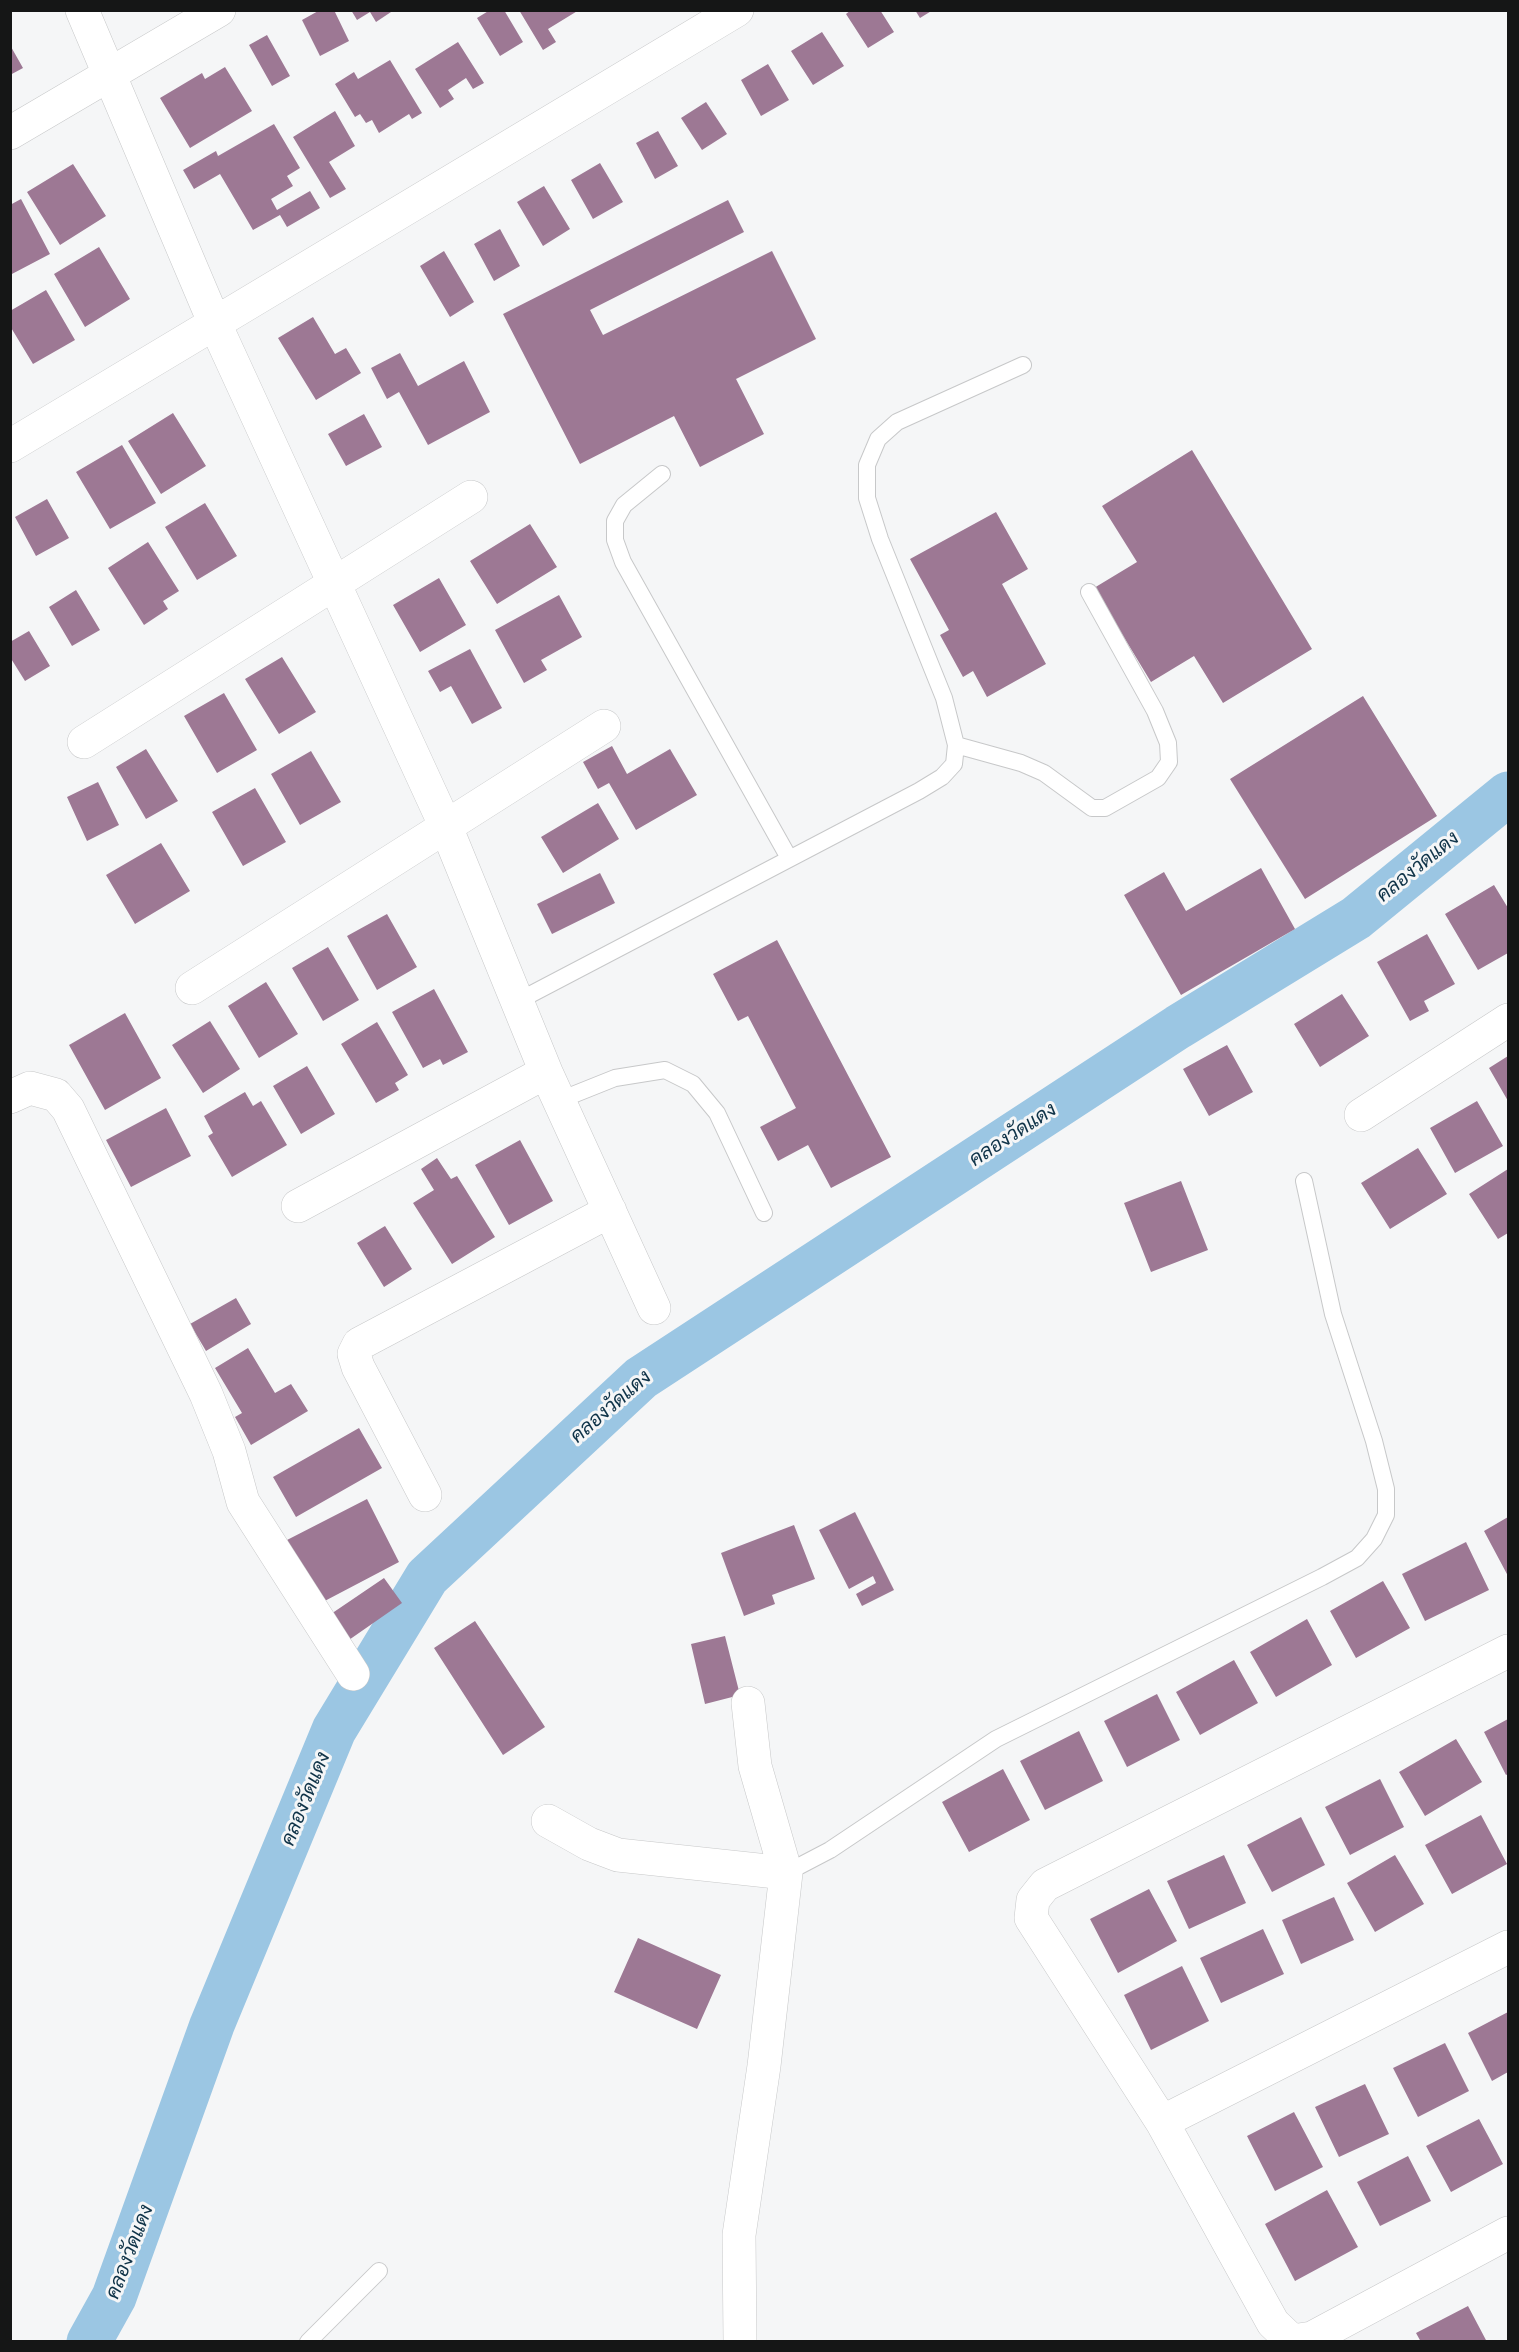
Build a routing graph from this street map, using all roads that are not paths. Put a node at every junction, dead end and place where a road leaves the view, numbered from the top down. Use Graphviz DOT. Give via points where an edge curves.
graph roads {
  1 [pos="82,10"];
  2 [pos="219,10"];
  3 [pos="737,10"];
  4 [pos="110,76"];
  5 [pos="10,133"];
  6 [pos="215,324"];
  7 [pos="1023,366"];
  8 [pos="10,446"];
  9 [pos="662,474"];
  10 [pos="471,497"];
  11 [pos="333,584"];
  12 [pos="1089,592"];
  13 [pos="604,726"];
  14 [pos="84,742"];
  15 [pos="956,746"];
  16 [pos="446,826"];
  17 [pos="789,858"];
  18 [pos="192,988"];
  19 [pos="518,1001"];
  20 [pos="1509,1020"];
  21 [pos="553,1086"];
  22 [pos="10,1097"];
  23 [pos="1361,1115"];
  24 [pos="1304,1181"];
  25 [pos="297,1206"];
  26 [pos="610,1210"];
  27 [pos="764,1213"];
  28 [pos="654,1308"];
  29 [pos="425,1495"];
  30 [pos="1509,1651"];
  31 [pos="353,1674"];
  32 [pos="748,1703"];
  33 [pos="548,1821"];
  34 [pos="786,1873"];
  35 [pos="1509,1947"];
  36 [pos="1162,2122"];
  37 [pos="1509,2234"];
  38 [pos="379,2271"];
  39 [pos="308,2342"];
  40 [pos="740,2342"];
  1 -- 4 [label="street"];
  2 -- 4 [label="street"];
  3 -- 6 [label="street"];
  4 -- 5 [label="street"];
  4 -- 6 [label="street"];
  6 -- 8 [label="street"];
  6 -- 11 [label="street"];
  7 -- 15 [label="lane" via="897,422 878,440 867,465 867,498 944,698"];
  9 -- 17 [label="lane" via="624,504 615,521 615,540 622,562"];
  10 -- 11 [label="street"];
  11 -- 14 [label="street"];
  11 -- 16 [label="street"];
  12 -- 15 [label="lane" via="1155,711 1168,743 1169,762 1158,778 1105,808 1092,808 1044,773"];
  13 -- 16 [label="street"];
  15 -- 17 [label="lane" via="954,764 942,777"];
  16 -- 18 [label="street"];
  16 -- 19 [label="street"];
  17 -- 19 [label="lane"];
  19 -- 21 [label="street"];
  20 -- 23 [label="street"];
  21 -- 25 [label="street"];
  21 -- 26 [label="street"];
  21 -- 27 [label="lane" via="665,1070 693,1083 717,1113"];
  22 -- 31 [label="street" via="30,1088 56,1095 68,1109 206,1394 229,1451 243,1502"];
  24 -- 34 [label="lane" via="1333,1314 1386,1489 1386,1515 1374,1539 1356,1558 1322,1577 996,1739 830,1850"];
  26 -- 28 [label="street"];
  26 -- 29 [label="street" via="359,1344 354,1354 358,1367"];
  30 -- 36 [label="street" via="1045,1885 1033,1900 1031,1918"];
  32 -- 34 [label="street" via="755,1766"];
  33 -- 34 [label="street" via="618,1855"];
  34 -- 40 [label="street" via="764,2066 739,2235"];
  35 -- 36 [label="street"];
  36 -- 37 [label="street" via="1273,2323 1292,2341 1312,2338"];
  38 -- 39 [label="lane"];
}
